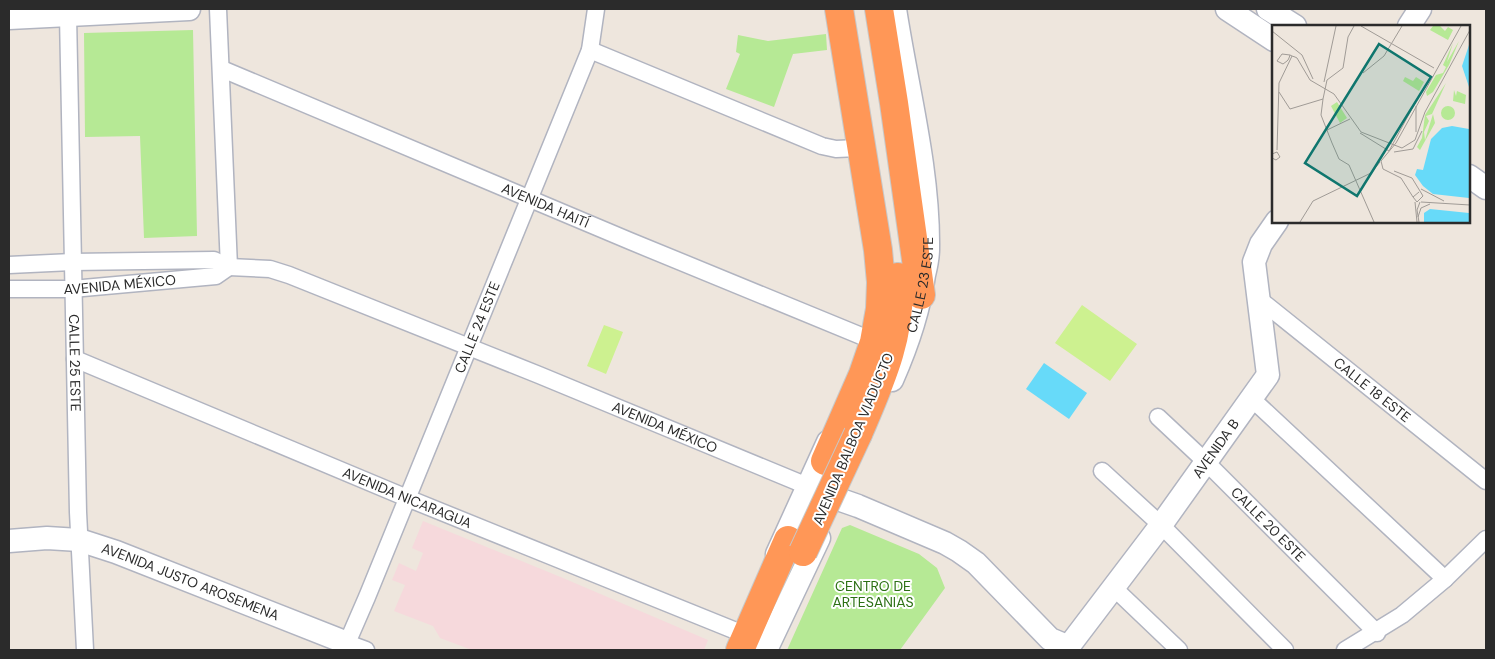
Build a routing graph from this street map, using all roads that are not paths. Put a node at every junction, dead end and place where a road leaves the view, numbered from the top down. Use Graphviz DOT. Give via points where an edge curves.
graph roads {
  1 [pos="189,9"];
  2 [pos="218,9"];
  3 [pos="596,9"];
  4 [pos="834,9"];
  5 [pos="839,9"];
  6 [pos="858,9"];
  7 [pos="879,9"];
  8 [pos="895,9"];
  9 [pos="1226,9"];
  10 [pos="1268,9"];
  11 [pos="1420,9"];
  12 [pos="68,15"];
  13 [pos="9,18"];
  14 [pos="1293,25"];
  15 [pos="1410,25"];
  16 [pos="1272,39"];
  17 [pos="590,50"];
  18 [pos="222,69"];
  19 [pos="858,148"];
  20 [pos="1470,177"];
  21 [pos="1486,188"];
  22 [pos="529,198"];
  23 [pos="1276,222"];
  24 [pos="72,262"];
  25 [pos="9,265"];
  26 [pos="229,267"];
  27 [pos="72,289"];
  28 [pos="9,290"];
  29 [pos="921,295"];
  30 [pos="1259,299"];
  31 [pos="871,340"];
  32 [pos="469,346"];
  33 [pos="76,359"];
  34 [pos="1252,398"];
  35 [pos="1158,417"];
  36 [pos="1206,462"];
  37 [pos="1102,471"];
  38 [pos="1486,481"];
  39 [pos="808,487"];
  40 [pos="407,498"];
  41 [pos="838,499"];
  42 [pos="1161,525"];
  43 [pos="1486,539"];
  44 [pos="80,540"];
  45 [pos="9,541"];
  46 [pos="1445,580"];
  47 [pos="1114,588"];
  48 [pos="1376,632"];
  49 [pos="743,646"];
  50 [pos="347,649"];
  51 [pos="1069,649"];
  52 [pos="85,650"];
  53 [pos="766,650"];
  54 [pos="1179,650"];
  55 [pos="1286,650"];
  56 [pos="1345,650"];
  1 -- 12 [label="main road"];
  2 -- 18 [label="street"];
  3 -- 17 [label="street, CALLE 24 ESTE"];
  4 -- 19 [label="main road"];
  5 -- 49 [label="highway, AVENIDA BALBOA VIADUCTO" via="878,250 880,309 874,342 863,374"];
  6 -- 49 [label="highway, AVENIDA BALBOA VIADUCTO, bridge" via="896,248 898,320 883,376"];
  7 -- 29 [label="highway"];
  8 -- 29 [label="main road, CALLE 23 ESTE" via="924,184 928,250"];
  9 -- 16 [label="main road"];
  10 -- 14 [label="main road"];
  11 -- 15 [label="main road"];
  12 -- 13 [label="main road"];
  12 -- 24 [label="street, CALLE 25 ESTE"];
  17 -- 19 [label="street" via="822,146"];
  17 -- 22 [label="street, CALLE 24 ESTE"];
  18 -- 22 [label="street, AVENIDA HAITÍ"];
  18 -- 26 [label="street"];
  19 -- 31 [label="main road" via="876,277 877,306"];
  20 -- 21 [label="main road"];
  22 -- 31 [label="street, AVENIDA HAITÍ"];
  22 -- 32 [label="street, CALLE 24 ESTE"];
  23 -- 30 [label="main road, AVENIDA B" via="1261,244 1254,262"];
  24 -- 25 [label="street, AVENIDA MÉXICO"];
  24 -- 26 [label="street, AVENIDA MÉXICO" via="214,260"];
  24 -- 27 [label="street, CALLE 25 ESTE"];
  26 -- 27 [label="street, AVENIDA MÉXICO" via="216,276"];
  26 -- 32 [label="street, AVENIDA MÉXICO" via="270,269 289,275"];
  27 -- 28 [label="street, AVENIDA MÉXICO"];
  27 -- 33 [label="street, CALLE 25 ESTE"];
  29 -- 41 [label="main road, CALLE 23 ESTE" via="907,344"];
  30 -- 34 [label="main road, AVENIDA B" via="1268,375"];
  30 -- 38 [label="street, CALLE 18 ESTE"];
  31 -- 39 [label="main road"];
  32 -- 39 [label="street, AVENIDA MÉXICO"];
  32 -- 40 [label="street, CALLE 24 ESTE"];
  33 -- 40 [label="street, AVENIDA NICARAGUA"];
  33 -- 44 [label="street, CALLE 25 ESTE"];
  34 -- 36 [label="main road, AVENIDA B"];
  34 -- 46 [label="street"];
  35 -- 36 [label="street, CALLE 20 ESTE"];
  36 -- 42 [label="main road, AVENIDA B"];
  36 -- 48 [label="street, CALLE 20 ESTE"];
  37 -- 42 [label="street"];
  39 -- 41 [label="street, AVENIDA MÉXICO"];
  39 -- 49 [label="main road"];
  40 -- 49 [label="street, AVENIDA NICARAGUA"];
  40 -- 50 [label="street, CALLE 24 ESTE"];
  41 -- 51 [label="main road, AVENIDA MÉXICO" via="959,551 976,563 1050,638"];
  41 -- 53 [label="main road, CALLE 23 ESTE"];
  42 -- 47 [label="main road, AVENIDA B"];
  42 -- 55 [label="street"];
  43 -- 46 [label="street"];
  44 -- 45 [label="main road, AVENIDA JUSTO AROSEMENA"];
  44 -- 50 [label="main road, AVENIDA JUSTO AROSEMENA" via="126,556"];
  44 -- 52 [label="street, CALLE 25 ESTE"];
  46 -- 48 [label="street"];
  47 -- 51 [label="main road, AVENIDA B"];
  47 -- 54 [label="street"];
  48 -- 56 [label="street"];
}
